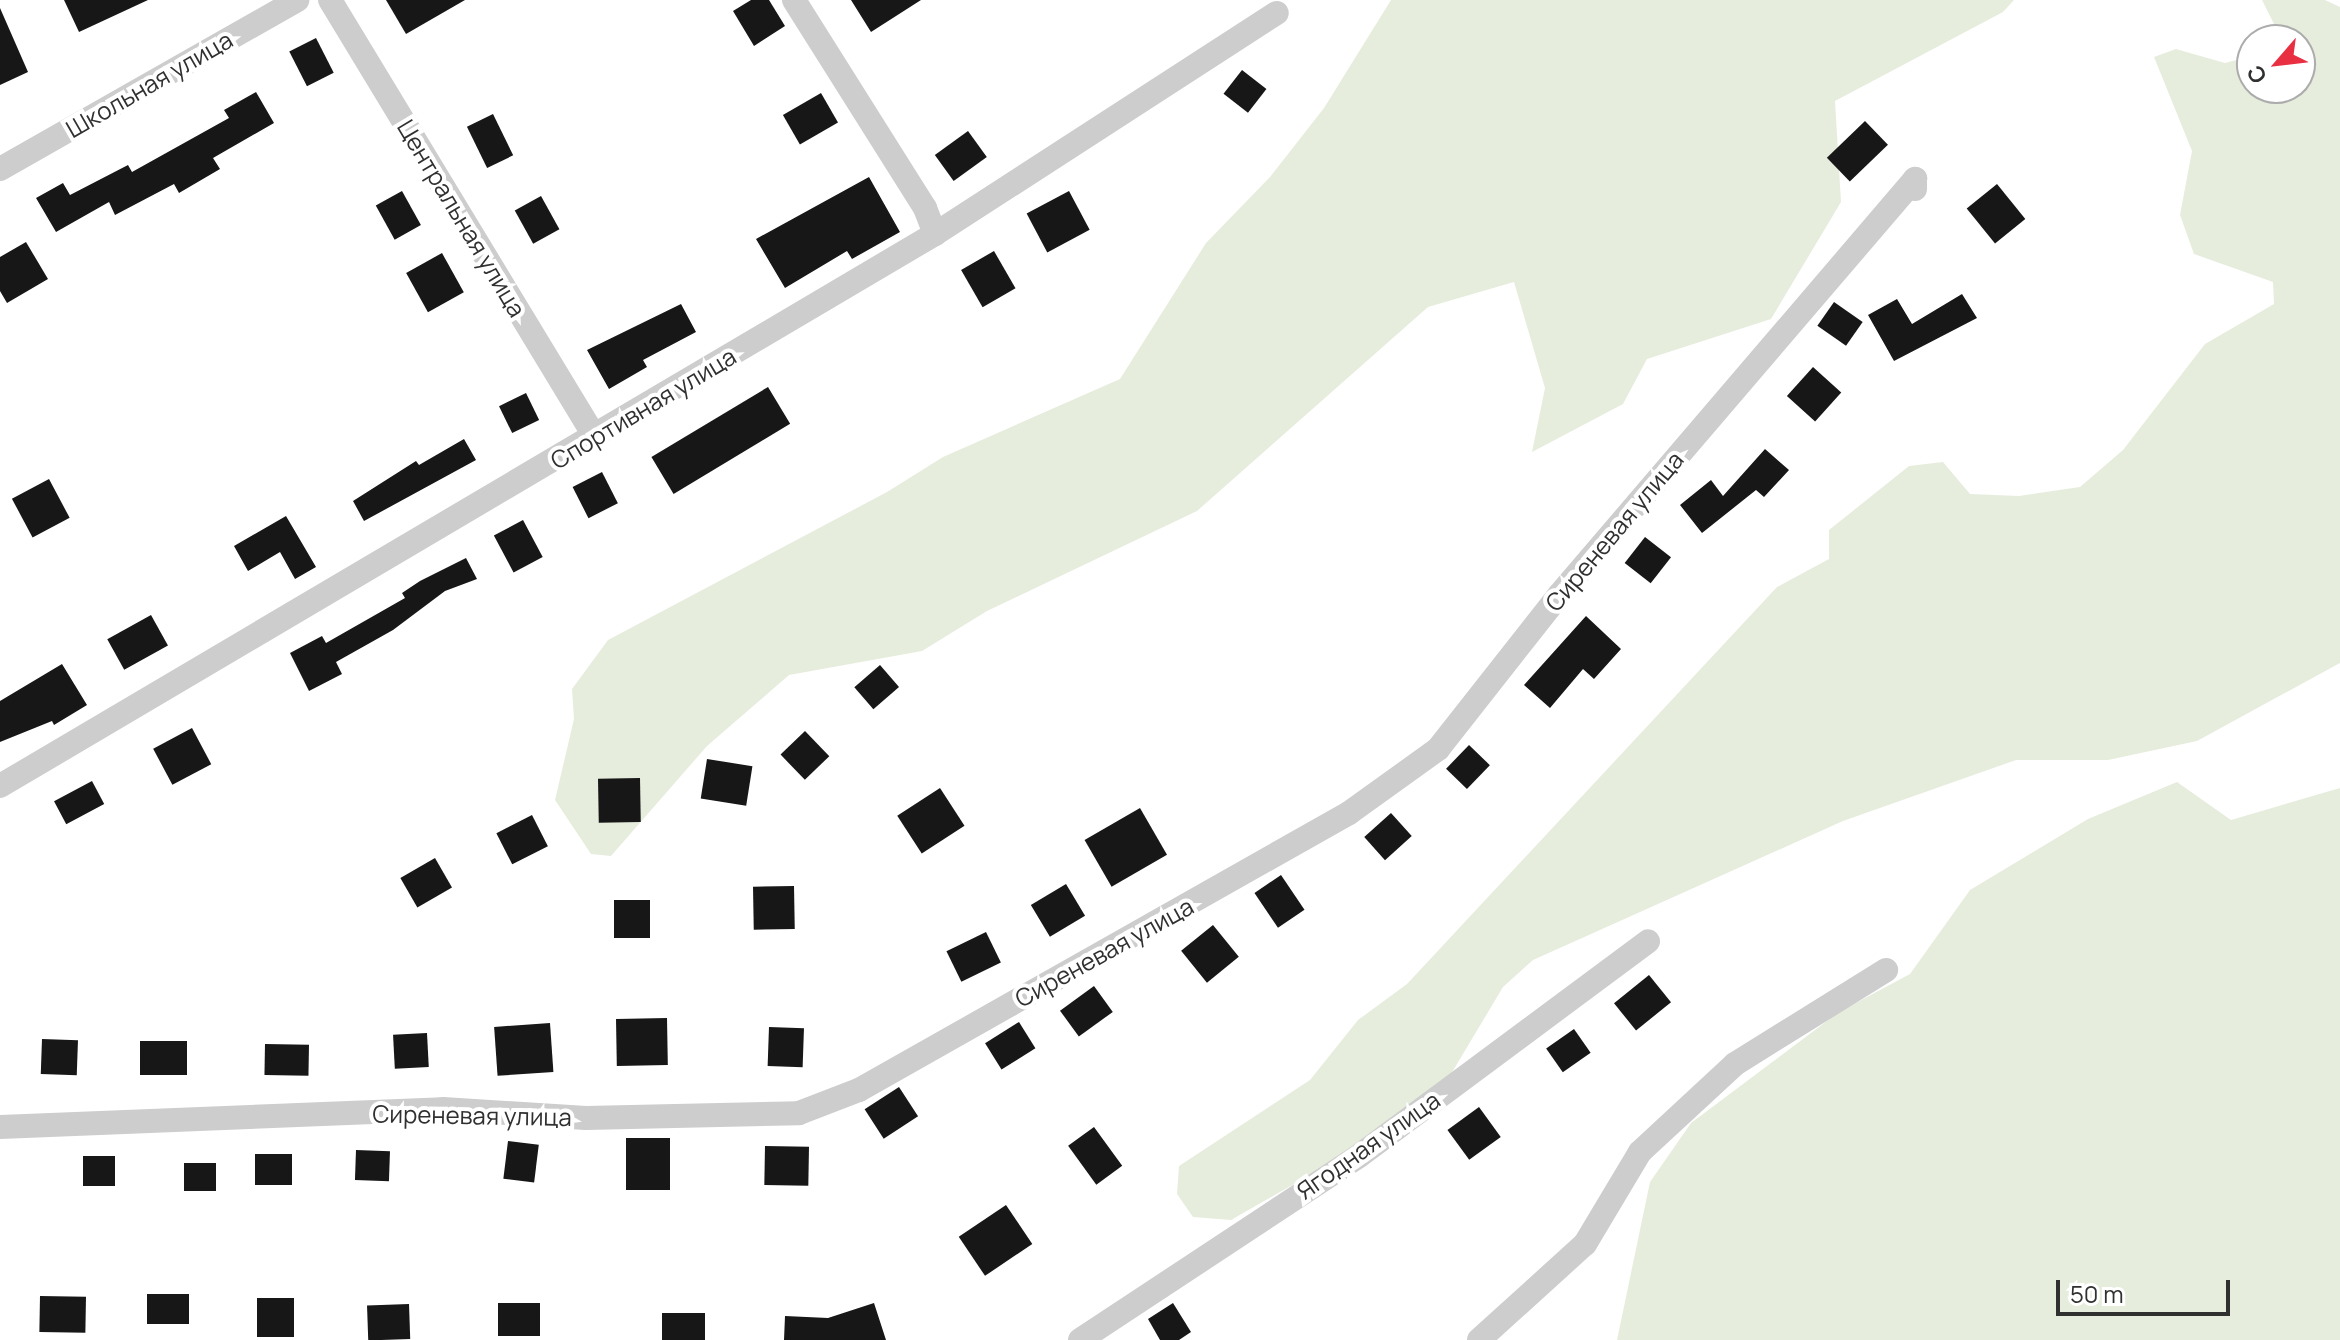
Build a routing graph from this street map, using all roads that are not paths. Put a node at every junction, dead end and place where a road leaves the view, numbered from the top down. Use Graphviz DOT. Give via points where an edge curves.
graph roads {
  1 [pos="297,0"];
  2 [pos="330,0"];
  3 [pos="794,0"];
  4 [pos="1277,13"];
  5 [pos="0,169"];
  6 [pos="1915,189"];
  7 [pos="935,234"];
  8 [pos="595,437"];
  9 [pos="0,786"];
  10 [pos="1648,941"];
  11 [pos="1886,970"];
  12 [pos="0,1127"];
  13 [pos="1080,1340"];
  14 [pos="1479,1340"];
  1 -- 5 [label="street, Школьная улица"];
  2 -- 8 [label="street, Центральная улица"];
  3 -- 7 [label="street" via="925,208"];
  4 -- 7 [label="street, Спортивная улица"];
  6 -- 12 [label="street, Сиреневая улица" via="1915,179 1559,595 1438,749 1349,813 859,1090 799,1113 586,1118 443,1109"];
  7 -- 8 [label="street, Спортивная улица"];
  8 -- 9 [label="street, Спортивная улица"];
  10 -- 13 [label="street, Ягодная улица" via="1359,1156"];
  11 -- 14 [label="street" via="1735,1064 1640,1152 1585,1244"];
}
